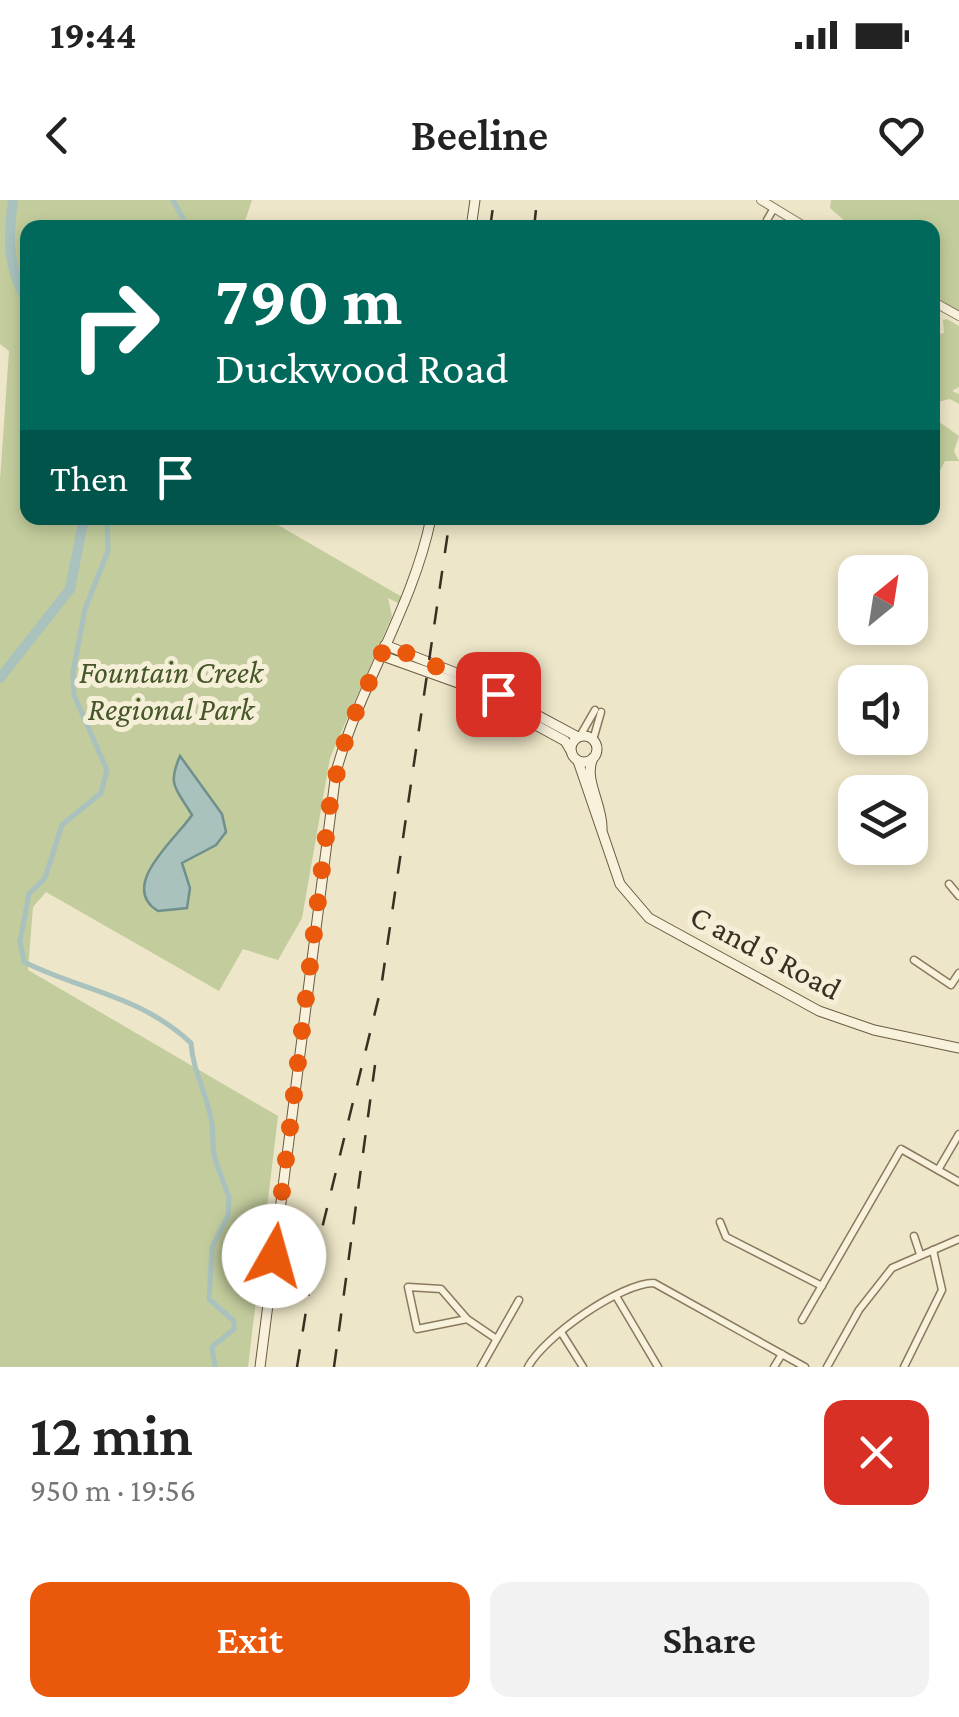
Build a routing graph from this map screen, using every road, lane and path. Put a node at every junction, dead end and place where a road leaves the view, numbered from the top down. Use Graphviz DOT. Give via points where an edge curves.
graph roads {
  1 [pos="760,200"];
  2 [pos="777,204"];
  3 [pos="767,220"];
  4 [pos="797,220"];
  5 [pos="428,525"];
  6 [pos="386,644"];
  7 [pos="380,655"];
  8 [pos="580,736"];
  9 [pos="593,740"];
  10 [pos="570,751"];
  11 [pos="594,758"];
  12 [pos="578,761"];
  13 [pos="602,832"];
  14 [pos="948,884"];
  15 [pos="959,896"];
  16 [pos="914,960"];
  17 [pos="959,973"];
  18 [pos="959,1048"];
  19 [pos="959,1134"];
  20 [pos="938,1170"];
  21 [pos="959,1182"];
  22 [pos="720,1222"];
  23 [pos="914,1236"];
  24 [pos="959,1239"];
  25 [pos="933,1250"];
  26 [pos="920,1254"];
  27 [pos="822,1286"];
  28 [pos="616,1296"];
  29 [pos="519,1300"];
  30 [pos="467,1319"];
  31 [pos="802,1320"];
  32 [pos="561,1332"];
  33 [pos="496,1338"];
  34 [pos="782,1354"];
  35 [pos="260,1367"];
  36 [pos="481,1367"];
  37 [pos="528,1367"];
  38 [pos="583,1367"];
  39 [pos="658,1367"];
  40 [pos="774,1367"];
  41 [pos="805,1367"];
  42 [pos="826,1367"];
  43 [pos="904,1367"];
  1 -- 2 [label="street"];
  2 -- 3 [label="street"];
  2 -- 4 [label="street"];
  5 -- 6 [label="main road"];
  6 -- 7 [label="main road"];
  6 -- 8 [label="main road"];
  7 -- 10 [label="main road, C and S Road" via="461,684 565,741"];
  7 -- 35 [label="main road" via="348,730 331,796"];
  8 -- 9 [label="main road"];
  8 -- 9 [label="street" via="598,711"];
  8 -- 10 [label="main road"];
  9 -- 11 [label="main road, C and S Road"];
  10 -- 12 [label="main road, C and S Road"];
  11 -- 12 [label="main road"];
  11 -- 13 [label="main road, C and S Road" via="589,774"];
  12 -- 13 [label="main road, C and S Road"];
  13 -- 18 [label="main road, C and S Road" via="620,884 649,918 819,1012"];
  14 -- 15 [label="street"];
  16 -- 17 [label="street" via="951,985"];
  19 -- 20 [label="street"];
  20 -- 21 [label="street"];
  20 -- 27 [label="street" via="901,1148"];
  22 -- 27 [label="street" via="726,1236"];
  23 -- 26 [label="street"];
  24 -- 25 [label="street"];
  25 -- 26 [label="street"];
  25 -- 43 [label="street" via="942,1290"];
  26 -- 42 [label="street" via="878,1284"];
  27 -- 31 [label="street"];
  28 -- 32 [label="street"];
  28 -- 34 [label="street" via="638,1284 664,1285"];
  28 -- 39 [label="street"];
  29 -- 33 [label="street"];
  30 -- 30 [label="street" via="417,1329 408,1287 442,1289"];
  30 -- 33 [label="street"];
  32 -- 37 [label="street"];
  32 -- 38 [label="street"];
  33 -- 36 [label="street"];
  34 -- 40 [label="street"];
  34 -- 41 [label="street"];
}
